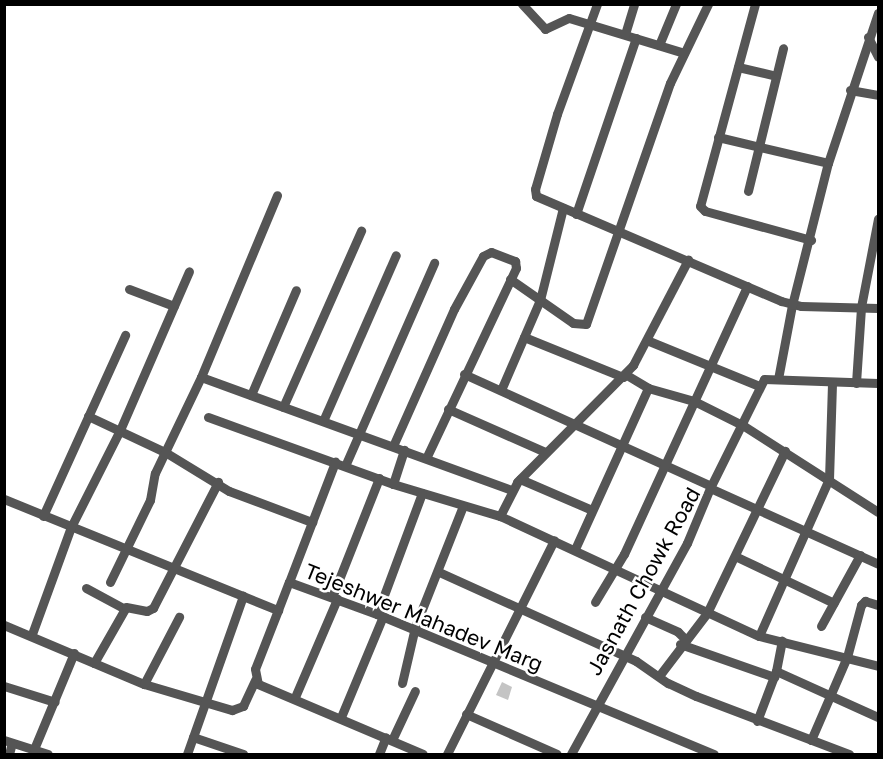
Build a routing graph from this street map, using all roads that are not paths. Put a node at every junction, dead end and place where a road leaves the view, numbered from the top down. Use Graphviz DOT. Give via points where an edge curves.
graph roads {
  1 [pos="522,4"];
  2 [pos="597,4"];
  3 [pos="634,4"];
  4 [pos="676,4"];
  5 [pos="708,4"];
  6 [pos="754,4"];
  7 [pos="879,13"];
  8 [pos="591,24"];
  9 [pos="625,34"];
  10 [pos="868,37"];
  11 [pos="636,38"];
  12 [pos="659,45"];
  13 [pos="783,48"];
  14 [pos="684,53"];
  15 [pos="879,57"];
  16 [pos="738,67"];
  17 [pos="776,76"];
  18 [pos="850,90"];
  19 [pos="879,95"];
  20 [pos="718,137"];
  21 [pos="760,147"];
  22 [pos="828,163"];
  23 [pos="748,191"];
  24 [pos="277,195"];
  25 [pos="563,208"];
  26 [pos="576,214"];
  27 [pos="879,219"];
  28 [pos="361,231"];
  29 [pos="619,231"];
  30 [pos="811,240"];
  31 [pos="876,242"];
  32 [pos="396,255"];
  33 [pos="688,260"];
  34 [pos="434,263"];
  35 [pos="189,271"];
  36 [pos="510,279"];
  37 [pos="747,286"];
  38 [pos="129,289"];
  39 [pos="296,290"];
  40 [pos="540,300"];
  41 [pos="792,305"];
  42 [pos="174,306"];
  43 [pos="861,307"];
  44 [pos="879,308"];
  45 [pos="125,335"];
  46 [pos="524,337"];
  47 [pos="649,340"];
  48 [pos="710,366"];
  49 [pos="465,374"];
  50 [pos="624,376"];
  51 [pos="201,377"];
  52 [pos="778,379"];
  53 [pos="832,382"];
  54 [pos="856,383"];
  55 [pos="879,383"];
  56 [pos="759,386"];
  57 [pos="648,388"];
  58 [pos="501,390"];
  59 [pos="251,395"];
  60 [pos="694,401"];
  61 [pos="283,407"];
  62 [pos="448,409"];
  63 [pos="88,416"];
  64 [pos="208,417"];
  65 [pos="323,421"];
  66 [pos="575,423"];
  67 [pos="739,424"];
  68 [pos="120,430"];
  69 [pos="358,434"];
  70 [pos="393,446"];
  71 [pos="621,447"];
  72 [pos="404,450"];
  73 [pos="785,451"];
  74 [pos="165,452"];
  75 [pos="545,452"];
  76 [pos="426,458"];
  77 [pos="340,464"];
  78 [pos="664,465"];
  79 [pos="379,478"];
  80 [pos="829,478"];
  81 [pos="520,479"];
  82 [pos="218,482"];
  83 [pos="393,484"];
  84 [pos="511,490"];
  85 [pos="422,493"];
  86 [pos="4,499"];
  87 [pos="463,506"];
  88 [pos="759,509"];
  89 [pos="592,510"];
  90 [pos="879,512"];
  91 [pos="43,516"];
  92 [pos="500,516"];
  93 [pos="312,522"];
  94 [pos="71,526"];
  95 [pos="808,530"];
  96 [pos="554,540"];
  97 [pos="127,548"];
  98 [pos="575,549"];
  99 [pos="860,555"];
  100 [pos="737,557"];
  101 [pos="879,564"];
  102 [pos="175,568"];
  103 [pos="615,568"];
  104 [pos="439,572"];
  105 [pos="785,579"];
  106 [pos="110,582"];
  107 [pos="289,582"];
  108 [pos="86,588"];
  109 [pos="660,590"];
  110 [pos="243,596"];
  111 [pos="334,598"];
  112 [pos="595,602"];
  113 [pos="834,603"];
  114 [pos="879,605"];
  115 [pos="518,608"];
  116 [pos="124,609"];
  117 [pos="278,610"];
  118 [pos="707,613"];
  119 [pos="380,615"];
  120 [pos="645,616"];
  121 [pos="179,617"];
  122 [pos="4,625"];
  123 [pos="821,626"];
  124 [pos="415,629"];
  125 [pos="32,634"];
  126 [pos="759,636"];
  127 [pos="782,641"];
  128 [pos="683,642"];
  129 [pos="74,653"];
  130 [pos="622,656"];
  131 [pos="847,657"];
  132 [pos="491,660"];
  133 [pos="94,663"];
  134 [pos="879,666"];
  135 [pos="775,674"];
  136 [pos="659,676"];
  137 [pos="255,680"];
  138 [pos="402,683"];
  139 [pos="144,684"];
  140 [pos="4,686"];
  141 [pos="415,691"];
  142 [pos="830,694"];
  143 [pos="295,697"];
  144 [pos="55,702"];
  145 [pos="204,703"];
  146 [pos="595,707"];
  147 [pos="466,714"];
  148 [pos="341,717"];
  149 [pos="879,717"];
  150 [pos="757,721"];
  151 [pos="193,737"];
  152 [pos="389,738"];
  153 [pos="811,740"];
  154 [pos="8,742"];
  155 [pos="34,749"];
  156 [pos="9,754"];
  157 [pos="48,754"];
  158 [pos="187,754"];
  159 [pos="243,754"];
  160 [pos="379,754"];
  161 [pos="423,754"];
  162 [pos="447,754"];
  163 [pos="557,754"];
  164 [pos="572,754"];
  165 [pos="714,754"];
  166 [pos="849,754"];
  1 -- 8 [label="street" via="545,29 569,18"];
  2 -- 8 [label="street"];
  3 -- 9 [label="street"];
  4 -- 12 [label="street"];
  5 -- 14 [label="street"];
  6 -- 16 [label="street"];
  7 -- 10 [label="street"];
  8 -- 9 [label="street"];
  8 -- 25 [label="street" via="534,192 540,199"];
  9 -- 11 [label="street"];
  10 -- 15 [label="street"];
  10 -- 18 [label="street"];
  11 -- 12 [label="street"];
  11 -- 26 [label="street"];
  12 -- 14 [label="street"];
  13 -- 17 [label="street"];
  14 -- 29 [label="street" via="654,126"];
  16 -- 17 [label="street"];
  16 -- 20 [label="street"];
  17 -- 21 [label="street"];
  18 -- 19 [label="street"];
  18 -- 22 [label="street"];
  20 -- 21 [label="street"];
  20 -- 30 [label="street" via="699,203 702,209"];
  21 -- 22 [label="street"];
  21 -- 23 [label="street"];
  22 -- 30 [label="street"];
  24 -- 51 [label="street"];
  25 -- 26 [label="street"];
  25 -- 40 [label="street"];
  26 -- 29 [label="street"];
  27 -- 31 [label="street"];
  28 -- 61 [label="street"];
  29 -- 33 [label="street"];
  29 -- 40 [label="street" via="586,324 573,323"];
  30 -- 41 [label="street"];
  31 -- 43 [label="street"];
  32 -- 65 [label="street"];
  33 -- 37 [label="street"];
  33 -- 47 [label="street"];
  34 -- 69 [label="street"];
  35 -- 42 [label="street"];
  36 -- 40 [label="street"];
  36 -- 49 [label="street"];
  36 -- 70 [label="street" via="514,261 485,254 454,309"];
  37 -- 41 [label="street"];
  37 -- 48 [label="street"];
  38 -- 42 [label="street"];
  39 -- 59 [label="street"];
  40 -- 46 [label="street"];
  41 -- 43 [label="street"];
  41 -- 52 [label="street"];
  42 -- 68 [label="street"];
  43 -- 44 [label="street"];
  43 -- 54 [label="street"];
  45 -- 63 [label="street"];
  46 -- 50 [label="street"];
  46 -- 58 [label="street"];
  47 -- 48 [label="street"];
  47 -- 50 [label="street"];
  48 -- 56 [label="street"];
  48 -- 60 [label="street"];
  49 -- 58 [label="street"];
  49 -- 62 [label="street"];
  50 -- 57 [label="street"];
  50 -- 66 [label="street"];
  51 -- 59 [label="street"];
  51 -- 74 [label="street"];
  52 -- 53 [label="street"];
  52 -- 56 [label="street" via="764,380"];
  53 -- 54 [label="street"];
  53 -- 80 [label="street"];
  54 -- 55 [label="street"];
  56 -- 67 [label="street"];
  57 -- 60 [label="street"];
  57 -- 71 [label="street"];
  58 -- 66 [label="street"];
  59 -- 61 [label="street"];
  60 -- 67 [label="street"];
  60 -- 78 [label="street"];
  61 -- 65 [label="street"];
  62 -- 75 [label="street"];
  62 -- 76 [label="street"];
  63 -- 68 [label="street"];
  63 -- 91 [label="street"];
  64 -- 77 [label="street"];
  65 -- 69 [label="street"];
  66 -- 71 [label="street"];
  66 -- 75 [label="street"];
  67 -- 73 [label="street"];
  67 -- 78 [label="street" via="711,486"];
  68 -- 74 [label="street"];
  68 -- 94 [label="street"];
  69 -- 70 [label="street"];
  69 -- 77 [label="street"];
  70 -- 72 [label="street"];
  71 -- 78 [label="street"];
  71 -- 89 [label="street"];
  72 -- 76 [label="street"];
  72 -- 83 [label="street"];
  73 -- 80 [label="street"];
  73 -- 88 [label="street"];
  74 -- 82 [label="street"];
  74 -- 97 [label="street" via="154,473 150,500"];
  75 -- 81 [label="street"];
  76 -- 84 [label="street"];
  77 -- 79 [label="street"];
  77 -- 93 [label="street"];
  78 -- 103 [label="street"];
  79 -- 83 [label="street"];
  79 -- 111 [label="street"];
  80 -- 90 [label="street"];
  80 -- 95 [label="street"];
  81 -- 84 [label="street"];
  81 -- 89 [label="street"];
  82 -- 93 [label="street" via="229,491"];
  82 -- 102 [label="street"];
  83 -- 85 [label="street"];
  84 -- 92 [label="street"];
  85 -- 87 [label="street"];
  85 -- 119 [label="street"];
  86 -- 91 [label="street"];
  87 -- 92 [label="street"];
  87 -- 104 [label="street"];
  88 -- 95 [label="street, Jasnath Chowk Road"];
  88 -- 100 [label="street"];
  88 -- 109 [label="street, Jasnath Chowk Road" via="710,488 687,543"];
  89 -- 98 [label="street"];
  91 -- 94 [label="street"];
  92 -- 96 [label="street"];
  93 -- 107 [label="street"];
  94 -- 97 [label="street"];
  94 -- 125 [label="street"];
  95 -- 99 [label="street, Jasnath Chowk Road"];
  95 -- 105 [label="street"];
  96 -- 98 [label="street"];
  96 -- 115 [label="street"];
  97 -- 102 [label="street"];
  97 -- 106 [label="street"];
  98 -- 103 [label="street"];
  99 -- 101 [label="street, Jasnath Chowk Road"];
  99 -- 113 [label="street"];
  100 -- 105 [label="street"];
  100 -- 118 [label="street"];
  102 -- 110 [label="street"];
  102 -- 116 [label="street" via="151,610 132,606"];
  103 -- 109 [label="street"];
  103 -- 112 [label="street"];
  104 -- 115 [label="street"];
  104 -- 124 [label="street"];
  105 -- 113 [label="street"];
  105 -- 126 [label="street"];
  107 -- 111 [label="street, Tejeshwer Mahadev Marg"];
  107 -- 117 [label="street, Tejeshwer Mahadev Marg"];
  108 -- 116 [label="street"];
  109 -- 118 [label="street"];
  109 -- 120 [label="street, Jasnath Chowk Road"];
  110 -- 117 [label="street"];
  110 -- 145 [label="street"];
  111 -- 119 [label="street, Tejeshwer Mahadev Marg"];
  111 -- 143 [label="street"];
  113 -- 123 [label="street"];
  114 -- 131 [label="street" via="861,605"];
  115 -- 130 [label="street"];
  115 -- 132 [label="street"];
  116 -- 133 [label="street"];
  117 -- 137 [label="street, Tejeshwer Mahadev Marg" via="255,669"];
  118 -- 126 [label="street"];
  118 -- 128 [label="street"];
  119 -- 124 [label="street, Tejeshwer Mahadev Marg"];
  119 -- 148 [label="street"];
  120 -- 128 [label="street" via="678,632"];
  120 -- 130 [label="street, Jasnath Chowk Road"];
  121 -- 139 [label="street"];
  122 -- 125 [label="street"];
  124 -- 132 [label="street, Tejeshwer Mahadev Marg"];
  124 -- 138 [label="street"];
  125 -- 129 [label="street"];
  126 -- 127 [label="street"];
  127 -- 131 [label="street"];
  127 -- 135 [label="street"];
  128 -- 135 [label="street"];
  128 -- 136 [label="street"];
  129 -- 133 [label="street"];
  129 -- 144 [label="street"];
  130 -- 136 [label="street"];
  130 -- 146 [label="street, Jasnath Chowk Road"];
  131 -- 134 [label="street"];
  131 -- 142 [label="street"];
  132 -- 146 [label="street, Tejeshwer Mahadev Marg"];
  132 -- 147 [label="street"];
  133 -- 139 [label="street"];
  135 -- 142 [label="street"];
  135 -- 150 [label="street"];
  136 -- 150 [label="street"];
  137 -- 143 [label="street"];
  137 -- 145 [label="street, Tejeshwer Mahadev Marg" via="240,709"];
  139 -- 145 [label="street"];
  140 -- 144 [label="street"];
  141 -- 152 [label="street"];
  142 -- 149 [label="street"];
  142 -- 153 [label="street"];
  143 -- 148 [label="street"];
  144 -- 155 [label="street"];
  145 -- 151 [label="street"];
  146 -- 164 [label="street, Jasnath Chowk Road"];
  146 -- 165 [label="street, Tejeshwer Mahadev Marg"];
  147 -- 162 [label="street"];
  147 -- 163 [label="street"];
  148 -- 152 [label="street"];
  150 -- 153 [label="street"];
  151 -- 158 [label="street"];
  151 -- 159 [label="street"];
  152 -- 160 [label="street"];
  152 -- 161 [label="street"];
  153 -- 166 [label="street"];
  154 -- 155 [label="street"];
  154 -- 156 [label="street"];
  155 -- 157 [label="street"];
}
